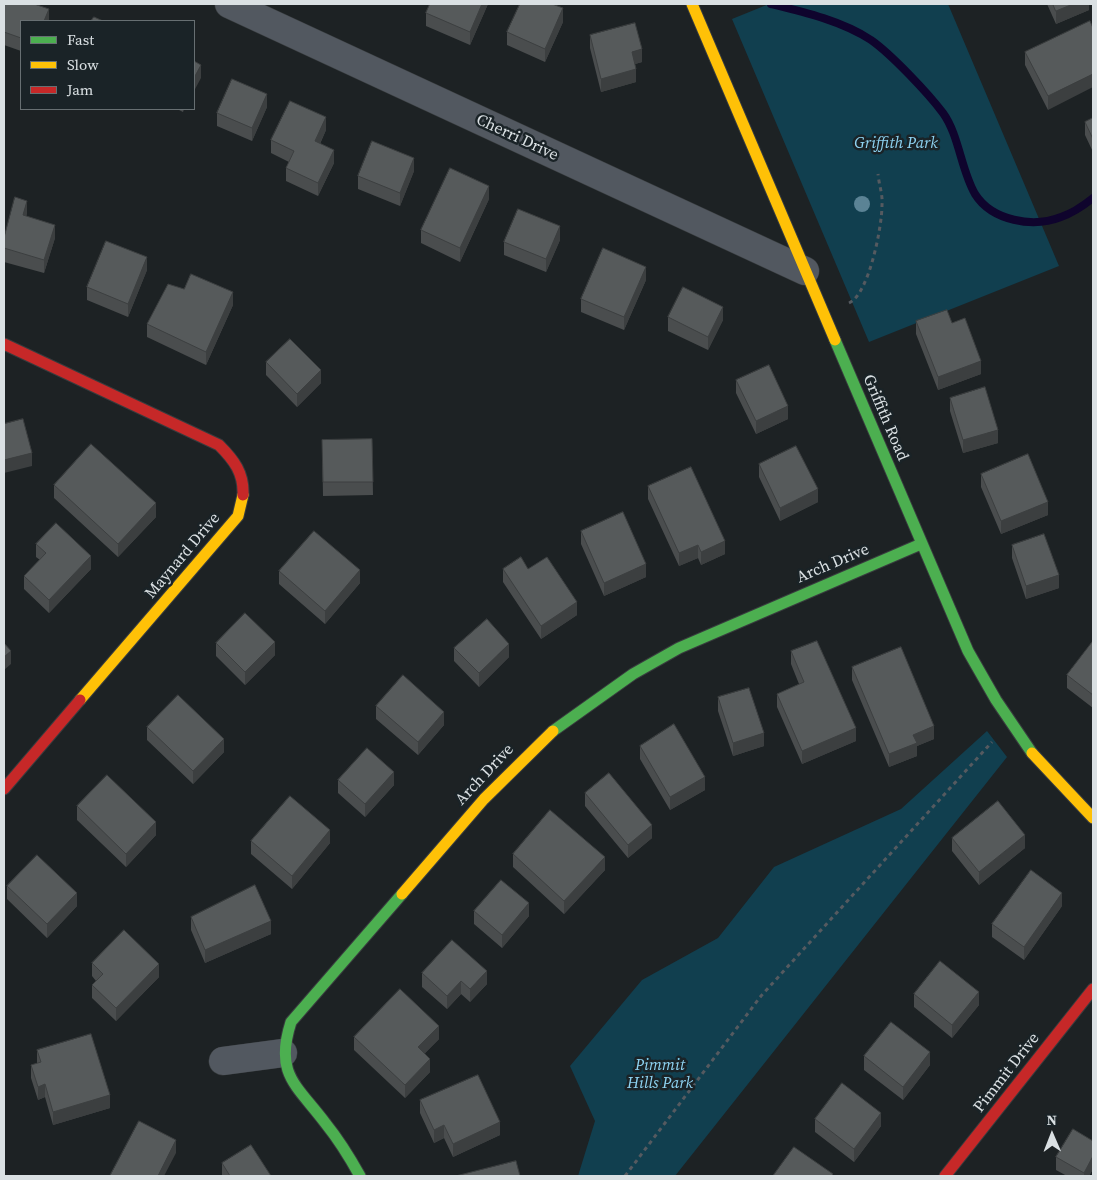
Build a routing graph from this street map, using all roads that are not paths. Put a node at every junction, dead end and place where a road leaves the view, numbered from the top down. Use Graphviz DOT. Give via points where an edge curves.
graph roads {
  1 [pos="229,4"];
  2 [pos="692,4"];
  3 [pos="805,271"];
  4 [pos="4,344"];
  5 [pos="921,544"];
  6 [pos="4,789"];
  7 [pos="1093,818"];
  8 [pos="1093,989"];
  9 [pos="283,1053"];
  10 [pos="223,1061"];
  11 [pos="360,1176"];
  12 [pos="945,1176"];
  1 -- 3 [label="street, Cherri Drive"];
  2 -- 3 [label="street, Griffith Road"];
  3 -- 5 [label="street, Griffith Road"];
  4 -- 6 [label="street, Maynard Drive" via="219,444 236,460 244,480 238,516"];
  5 -- 7 [label="street, Griffith Road" via="968,651 1011,723 1052,776"];
  5 -- 9 [label="street, Arch Drive" via="679,648 633,674 556,728 484,799 291,1022"];
  8 -- 12 [label="street, Pimmit Drive"];
  9 -- 10 [label="street"];
  9 -- 11 [label="street, Arch Drive" via="288,1076 296,1090 343,1146"];
}
